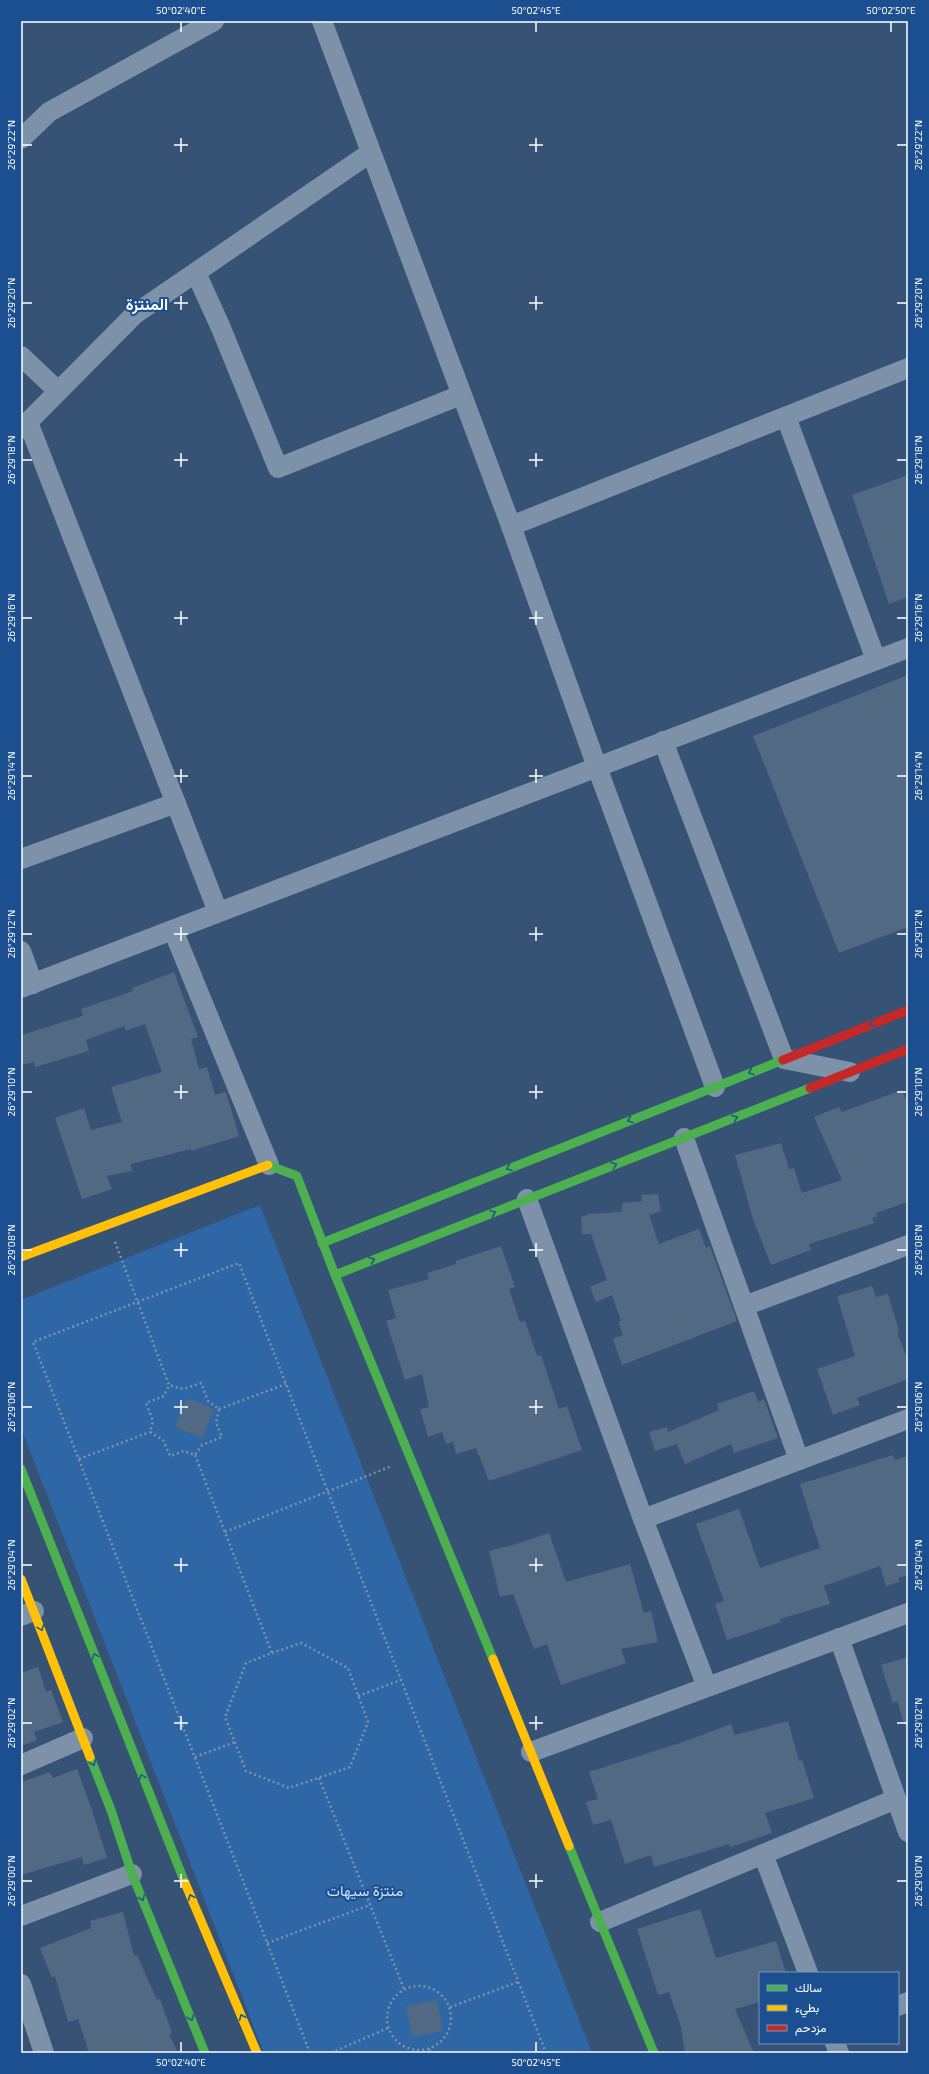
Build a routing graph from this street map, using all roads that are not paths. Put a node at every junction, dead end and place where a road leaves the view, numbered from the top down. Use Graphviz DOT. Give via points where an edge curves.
graph roads {
  1 [pos="214,21"];
  2 [pos="322,21"];
  3 [pos="21,139"];
  4 [pos="370,153"];
  5 [pos="196,273"];
  6 [pos="21,356"];
  7 [pos="908,368"];
  8 [pos="58,391"];
  9 [pos="461,395"];
  10 [pos="786,417"];
  11 [pos="24,426"];
  12 [pos="511,526"];
  13 [pos="908,648"];
  14 [pos="876,660"];
  15 [pos="663,741"];
  16 [pos="597,767"];
  17 [pos="176,803"];
  18 [pos="21,859"];
  19 [pos="218,912"];
  20 [pos="173,930"];
  21 [pos="21,951"];
  22 [pos="27,986"];
  23 [pos="908,1010"];
  24 [pos="908,1049"];
  25 [pos="784,1059"];
  26 [pos="850,1072"];
  27 [pos="714,1087"];
  28 [pos="684,1138"];
  29 [pos="269,1164"];
  30 [pos="527,1199"];
  31 [pos="322,1243"];
  32 [pos="908,1245"];
  33 [pos="21,1257"];
  34 [pos="335,1275"];
  35 [pos="744,1306"];
  36 [pos="908,1419"];
  37 [pos="799,1460"];
  38 [pos="21,1469"];
  39 [pos="643,1519"];
  40 [pos="21,1579"];
  41 [pos="908,1613"];
  42 [pos="28,1614"];
  43 [pos="839,1638"];
  44 [pos="707,1687"];
  45 [pos="83,1738"];
  46 [pos="531,1752"];
  47 [pos="21,1765"];
  48 [pos="896,1799"];
  49 [pos="908,1832"];
  50 [pos="763,1854"];
  51 [pos="132,1874"];
  52 [pos="21,1916"];
  53 [pos="600,1922"];
  54 [pos="808,1972"];
  55 [pos="21,1984"];
  56 [pos="43,2053"];
  57 [pos="205,2053"];
  58 [pos="257,2053"];
  59 [pos="654,2053"];
  1 -- 3 [label="street" via="49,112"];
  2 -- 4 [label="street"];
  4 -- 5 [label="street"];
  4 -- 9 [label="street"];
  5 -- 8 [label="street" via="135,314"];
  5 -- 9 [label="street" via="278,468"];
  6 -- 8 [label="street"];
  7 -- 10 [label="street"];
  8 -- 11 [label="street"];
  9 -- 12 [label="street"];
  10 -- 12 [label="street"];
  10 -- 14 [label="street"];
  11 -- 17 [label="street"];
  12 -- 16 [label="street"];
  13 -- 14 [label="street"];
  14 -- 15 [label="street"];
  15 -- 16 [label="street"];
  15 -- 25 [label="street"];
  16 -- 19 [label="street"];
  16 -- 27 [label="street"];
  17 -- 18 [label="street"];
  17 -- 19 [label="street"];
  19 -- 20 [label="street"];
  20 -- 22 [label="street"];
  20 -- 29 [label="street"];
  21 -- 22 [label="street"];
  23 -- 25 [label="street, one-way"];
  24 -- 26 [label="street"];
  25 -- 26 [label="street"];
  25 -- 27 [label="street, one-way"];
  28 -- 26 [label="street, one-way"];
  27 -- 31 [label="street, one-way"];
  30 -- 28 [label="street, one-way"];
  28 -- 35 [label="street"];
  29 -- 31 [label="street" via="297,1176"];
  29 -- 33 [label="street"];
  34 -- 30 [label="street, one-way"];
  30 -- 39 [label="street"];
  31 -- 34 [label="street"];
  32 -- 35 [label="street"];
  34 -- 46 [label="street"];
  35 -- 37 [label="street"];
  36 -- 37 [label="street"];
  37 -- 39 [label="street"];
  58 -- 38 [label="street, one-way" via="175,1860"];
  39 -- 44 [label="street"];
  40 -- 42 [label="street"];
  41 -- 43 [label="street"];
  42 -- 45 [label="street, one-way"];
  43 -- 44 [label="street"];
  43 -- 48 [label="street"];
  44 -- 46 [label="street"];
  45 -- 47 [label="street"];
  45 -- 51 [label="street, one-way"];
  46 -- 53 [label="street"];
  48 -- 49 [label="street"];
  48 -- 50 [label="street"];
  50 -- 53 [label="street"];
  50 -- 54 [label="street"];
  51 -- 52 [label="street"];
  51 -- 57 [label="street, one-way"];
  53 -- 59 [label="street"];
  55 -- 56 [label="street"];
}
